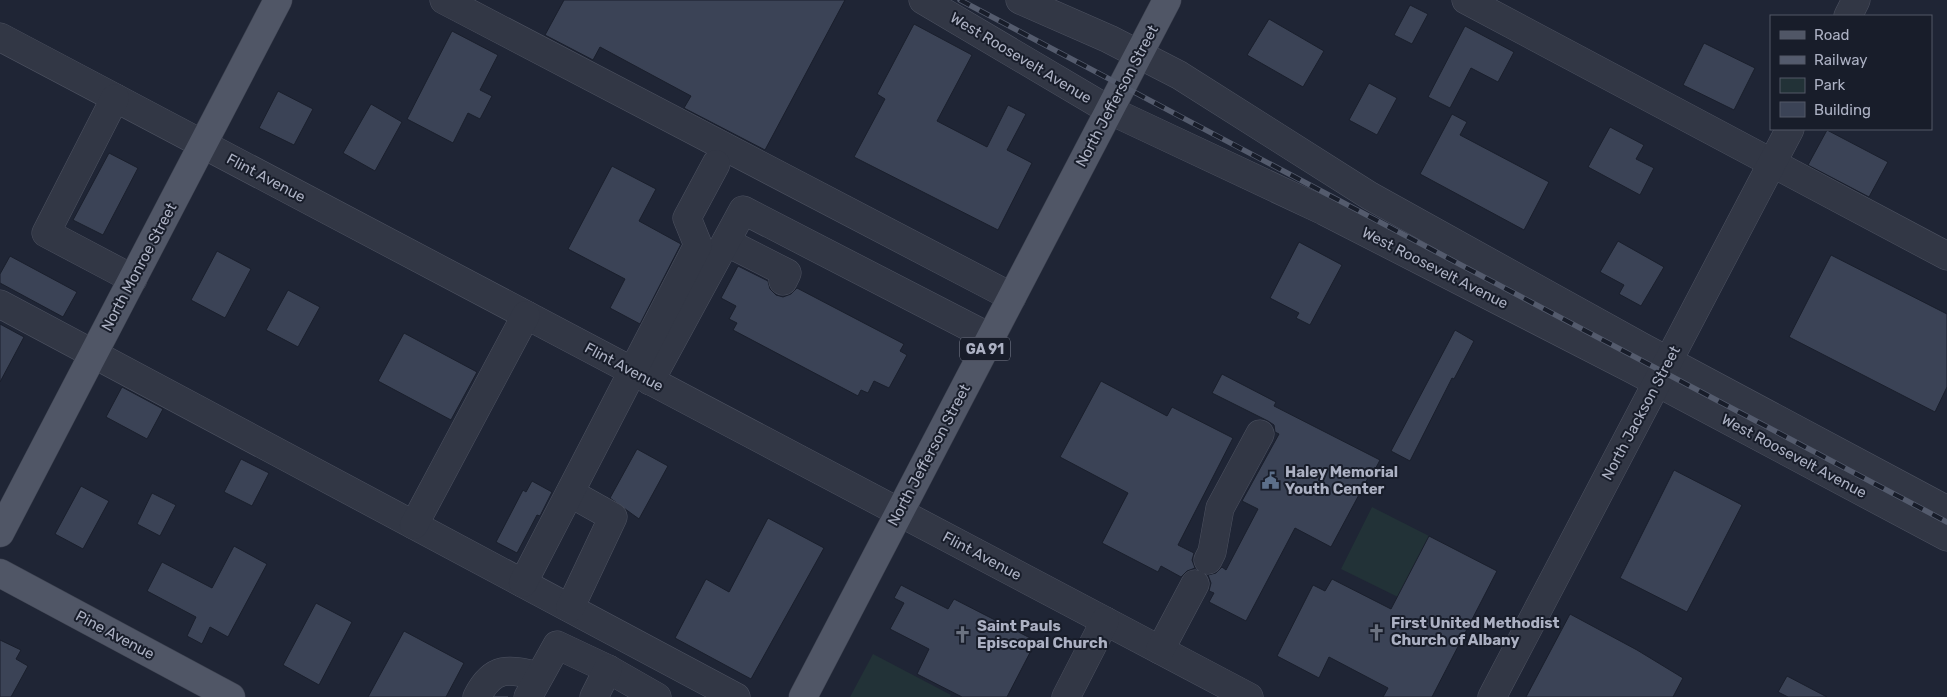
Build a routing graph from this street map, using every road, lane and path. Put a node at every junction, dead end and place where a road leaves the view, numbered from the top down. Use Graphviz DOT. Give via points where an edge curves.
graph roads {
  1 [pos="278,0"];
  2 [pos="444,0"];
  3 [pos="923,0"];
  4 [pos="1020,0"];
  5 [pos="1167,0"];
  6 [pos="1466,0"];
  7 [pos="1856,0"];
  8 [pos="1848,15"];
  9 [pos="0,38"];
  10 [pos="1138,54"];
  11 [pos="115,98"];
  12 [pos="1109,110"];
  13 [pos="1789,130"];
  14 [pos="203,144"];
  15 [pos="1773,162"];
  16 [pos="716,164"];
  17 [pos="726,242"];
  18 [pos="1947,256"];
  19 [pos="133,279"];
  20 [pos="783,281"];
  21 [pos="1012,297"];
  22 [pos="0,304"];
  23 [pos="526,315"];
  24 [pos="991,338"];
  25 [pos="93,354"];
  26 [pos="1662,372"];
  27 [pos="642,377"];
  28 [pos="1260,434"];
  29 [pos="570,493"];
  30 [pos="1947,510"];
  31 [pos="899,512"];
  32 [pos="414,525"];
  33 [pos="0,533"];
  34 [pos="1947,537"];
  35 [pos="1208,560"];
  36 [pos="0,573"];
  37 [pos="523,583"];
  38 [pos="1195,584"];
  39 [pos="570,608"];
  40 [pos="1105,621"];
  41 [pos="1160,650"];
  42 [pos="608,669"];
  43 [pos="534,686"];
  44 [pos="231,697"];
  45 [pos="486,697"];
  46 [pos="594,697"];
  47 [pos="657,697"];
  48 [pos="736,697"];
  49 [pos="803,697"];
  50 [pos="1066,697"];
  51 [pos="1249,697"];
  52 [pos="1492,697"];
  1 -- 14 [label="main road, North Monroe Street"];
  2 -- 21 [label="street"];
  3 -- 12 [label="street, West Roosevelt Avenue"];
  4 -- 10 [label="street, West Roosevelt Avenue"];
  5 -- 10 [label="main road, North Jefferson Street / GA 91"];
  6 -- 15 [label="street"];
  7 -- 8 [label="street"];
  9 -- 11 [label="street, Flint Avenue"];
  10 -- 12 [label="main road, North Jefferson Street / GA 91"];
  10 -- 26 [label="street, West Roosevelt Avenue" via="1179,75 1370,196"];
  11 -- 14 [label="street, Flint Avenue"];
  11 -- 19 [label="street" via="46,232"];
  12 -- 21 [label="main road, North Jefferson Street / GA 91"];
  12 -- 26 [label="street, West Roosevelt Avenue"];
  13 -- 15 [label="street, North Jackson Street"];
  14 -- 19 [label="main road, North Monroe Street"];
  14 -- 23 [label="street, Flint Avenue"];
  15 -- 18 [label="street"];
  15 -- 26 [label="street, North Jackson Street"];
  16 -- 27 [label="street" via="688,218 698,245"];
  17 -- 20 [label="street" via="787,273"];
  17 -- 24 [label="street" via="743,210"];
  17 -- 27 [label="street"];
  19 -- 25 [label="main road, North Monroe Street"];
  21 -- 24 [label="main road, North Jefferson Street / GA 91"];
  22 -- 25 [label="street"];
  23 -- 27 [label="street, Flint Avenue"];
  23 -- 32 [label="street"];
  24 -- 31 [label="main road, North Jefferson Street / GA 91"];
  25 -- 32 [label="street"];
  25 -- 33 [label="main road, North Monroe Street"];
  26 -- 30 [label="street, West Roosevelt Avenue"];
  26 -- 34 [label="street, West Roosevelt Avenue"];
  26 -- 52 [label="street, North Jackson Street"];
  27 -- 29 [label="street"];
  27 -- 31 [label="street, Flint Avenue"];
  28 -- 35 [label="street" via="1220,508"];
  29 -- 37 [label="street"];
  29 -- 39 [label="street" via="613,517"];
  31 -- 40 [label="street, Flint Avenue"];
  31 -- 49 [label="main road, North Jefferson Street / GA 91"];
  32 -- 37 [label="street"];
  36 -- 44 [label="main road, Pine Avenue"];
  37 -- 39 [label="street"];
  38 -- 41 [label="street"];
  39 -- 48 [label="street"];
  40 -- 41 [label="street, Flint Avenue"];
  40 -- 50 [label="street"];
  41 -- 51 [label="street, Flint Avenue"];
  42 -- 43 [label="street" via="557,645"];
  42 -- 46 [label="street"];
  42 -- 47 [label="street"];
  43 -- 45 [label="street" via="509,669 485,681"];
}
